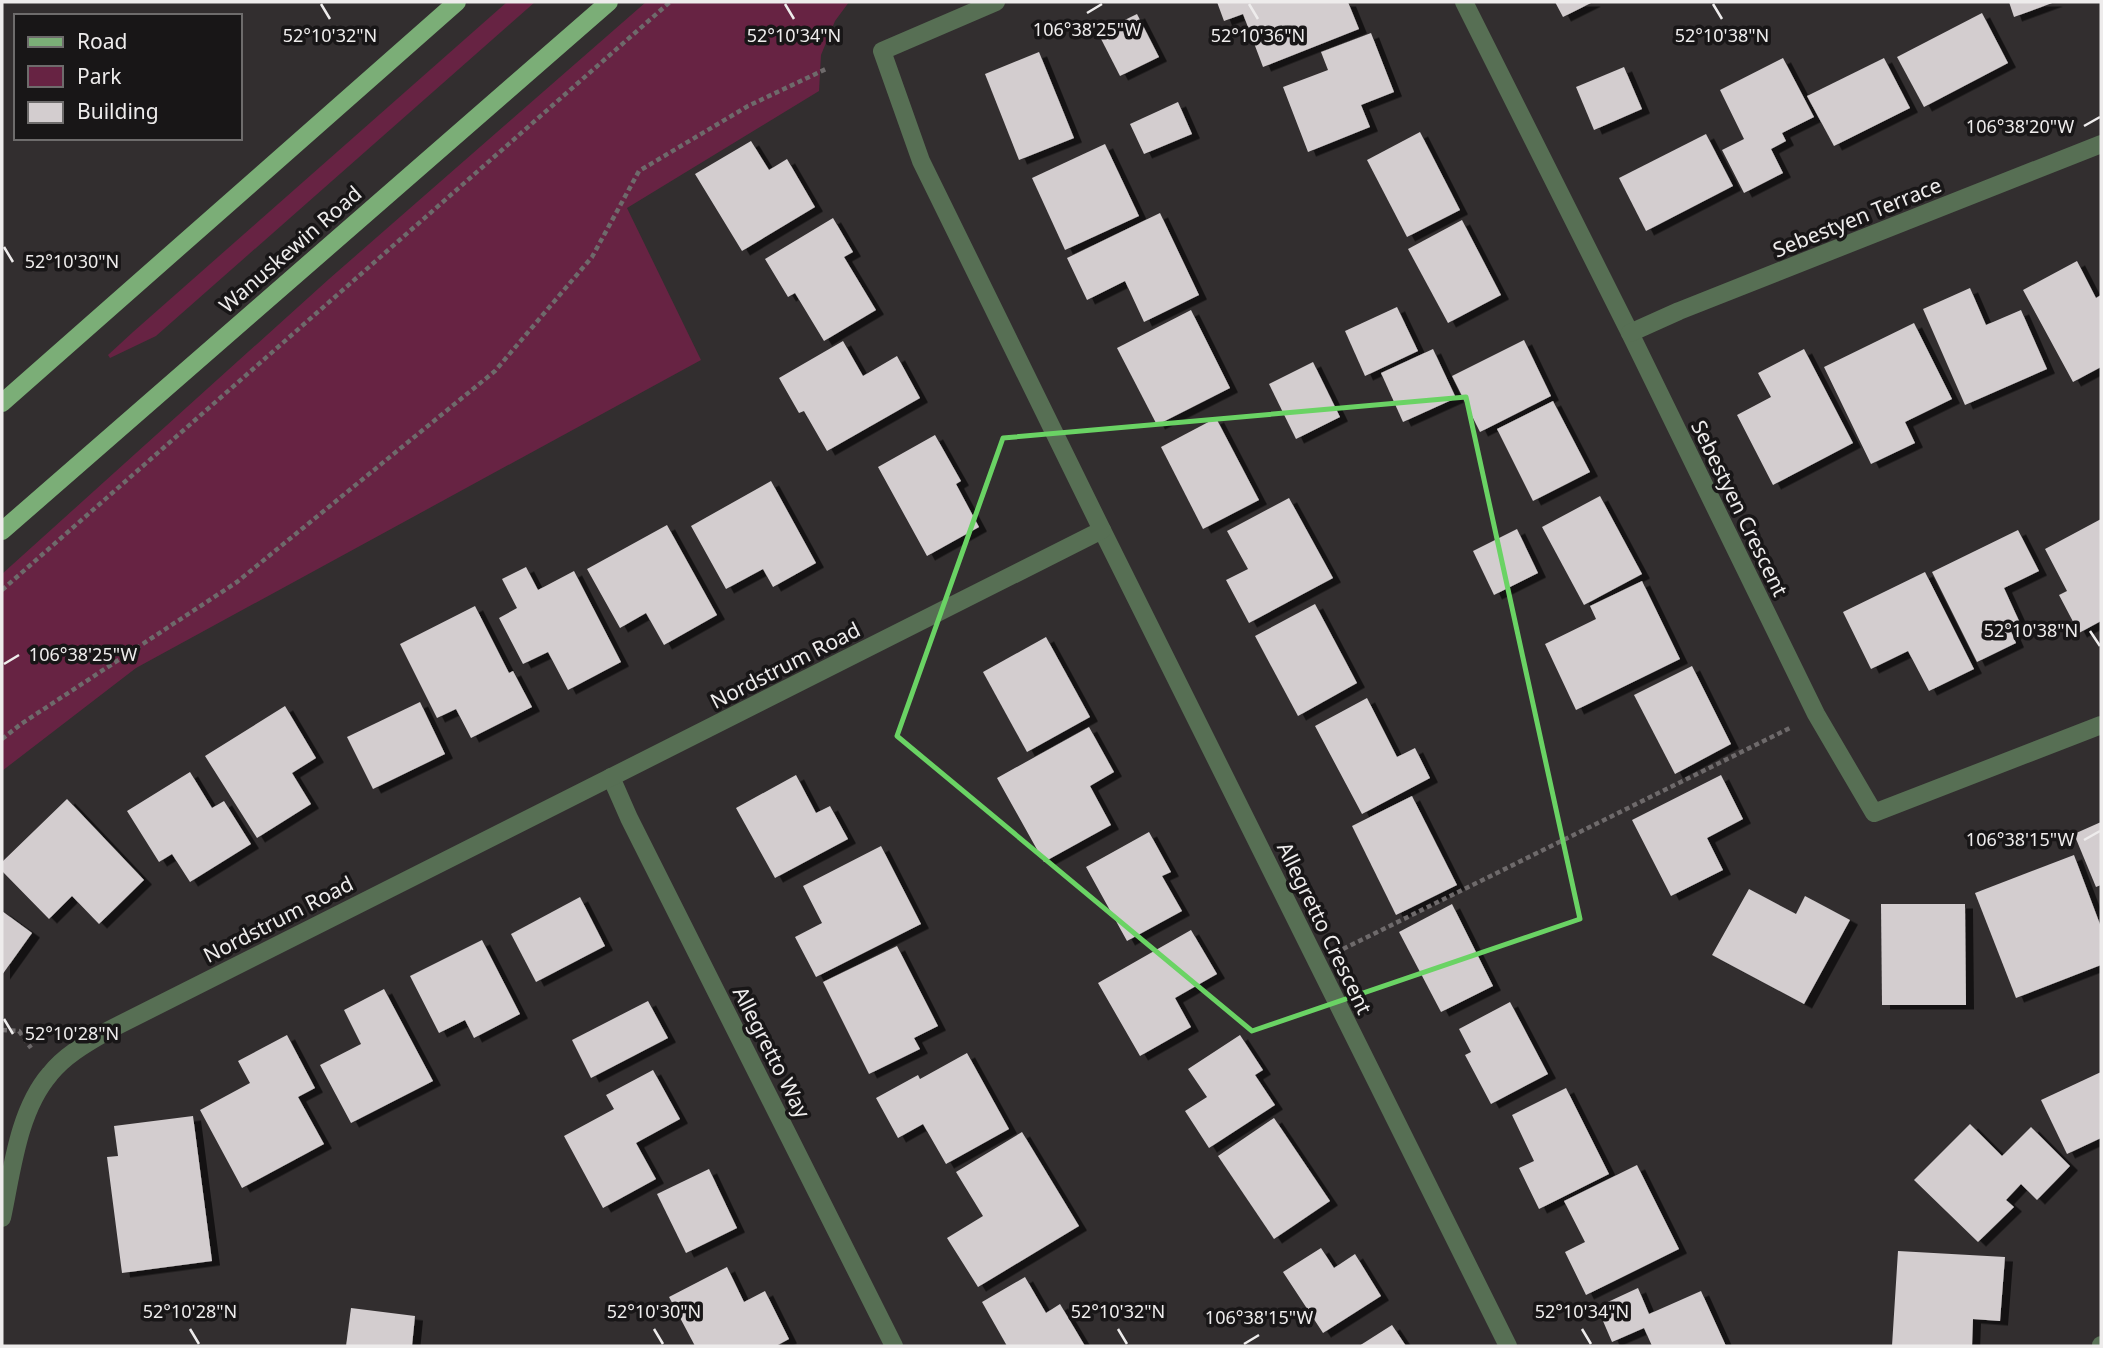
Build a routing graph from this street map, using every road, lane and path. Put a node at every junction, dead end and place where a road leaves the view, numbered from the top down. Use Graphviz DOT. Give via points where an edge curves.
graph roads {
  1 [pos="457,2"];
  2 [pos="609,2"];
  3 [pos="670,2"];
  4 [pos="996,2"];
  5 [pos="1464,2"];
  6 [pos="827,69"];
  7 [pos="2101,144"];
  8 [pos="1630,333"];
  9 [pos="2,403"];
  10 [pos="1102,530"];
  11 [pos="2,531"];
  12 [pos="2,590"];
  13 [pos="2101,725"];
  14 [pos="1772,737"];
  15 [pos="2,739"];
  16 [pos="611,777"];
  17 [pos="1352,945"];
  18 [pos="2,1030"];
  19 [pos="19,1031"];
  20 [pos="2,1218"];
  21 [pos="894,1346"];
  22 [pos="1508,1346"];
  1 -- 9 [label="main road"];
  2 -- 11 [label="main road, Wanuskewin Road"];
  3 -- 12 [label="path"];
  4 -- 10 [label="street" via="882,51 921,161"];
  5 -- 8 [label="street, Sebestyen Crescent"];
  6 -- 15 [label="path" via="748,106 639,171 592,257 495,371 237,582"];
  7 -- 8 [label="street, Sebestyen Terrace"];
  8 -- 13 [label="street, Sebestyen Crescent" via="1816,714 1874,813"];
  10 -- 16 [label="street, Nordstrum Road"];
  10 -- 22 [label="street, Allegretto Crescent"];
  14 -- 17 [label="path"];
  16 -- 20 [label="street, Nordstrum Road" via="76,1050 49,1075 26,1113"];
  16 -- 21 [label="street, Allegretto Way"];
  18 -- 19 [label="path"];
}
